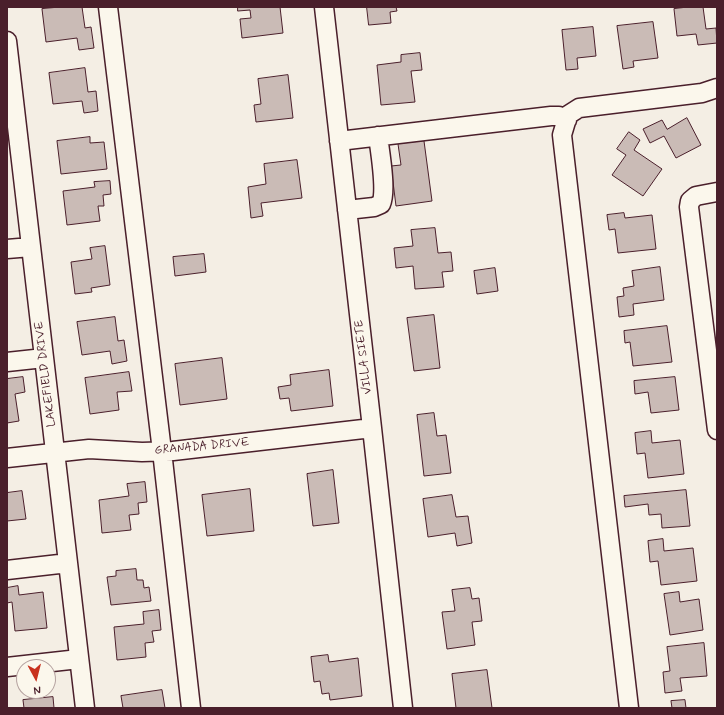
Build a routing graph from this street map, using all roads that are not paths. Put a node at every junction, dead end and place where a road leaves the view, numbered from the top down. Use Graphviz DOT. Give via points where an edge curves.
graph roads {
  1 [pos="108,7"];
  2 [pos="324,7"];
  3 [pos="7,41"];
  4 [pos="717,88"];
  5 [pos="567,120"];
  6 [pos="378,136"];
  7 [pos="339,140"];
  8 [pos="13,151"];
  9 [pos="717,192"];
  10 [pos="347,210"];
  11 [pos="31,247"];
  12 [pos="7,249"];
  13 [pos="709,293"];
  14 [pos="44,358"];
  15 [pos="7,362"];
  16 [pos="715,391"];
  17 [pos="372,428"];
  18 [pos="717,430"];
  19 [pos="162,451"];
  20 [pos="55,452"];
  21 [pos="7,458"];
  22 [pos="68,563"];
  23 [pos="7,570"];
  24 [pos="80,659"];
  25 [pos="7,667"];
  26 [pos="85,708"];
  27 [pos="190,708"];
  28 [pos="403,708"];
  29 [pos="629,708"];
  1 -- 19 [label="street"];
  2 -- 7 [label="street, VILLA SIETE"];
  3 -- 8 [label="street, LAKEFIELD DRIVE"];
  4 -- 5 [label="street" via="702,93 579,108 568,115"];
  5 -- 6 [label="street" via="551,116"];
  5 -- 29 [label="street" via="562,135"];
  6 -- 7 [label="street"];
  6 -- 10 [label="street" via="383,187 381,204"];
  7 -- 10 [label="street, VILLA SIETE"];
  8 -- 11 [label="street, LAKEFIELD DRIVE"];
  9 -- 13 [label="street" via="696,196 690,201"];
  10 -- 17 [label="street, VILLA SIETE"];
  11 -- 12 [label="street"];
  11 -- 14 [label="street, LAKEFIELD DRIVE"];
  13 -- 16 [label="street"];
  14 -- 15 [label="street"];
  14 -- 20 [label="street, LAKEFIELD DRIVE"];
  16 -- 18 [label="street"];
  17 -- 19 [label="street, GRANADA DRIVE"];
  17 -- 28 [label="street, VILLA SIETE"];
  19 -- 20 [label="street, GRANADA DRIVE" via="89,449"];
  19 -- 27 [label="street"];
  20 -- 21 [label="street, GRANADA DRIVE"];
  20 -- 22 [label="street, LAKEFIELD DRIVE"];
  22 -- 23 [label="street"];
  22 -- 24 [label="street, LAKEFIELD DRIVE"];
  24 -- 25 [label="street"];
  24 -- 26 [label="street, LAKEFIELD DRIVE"];
}
